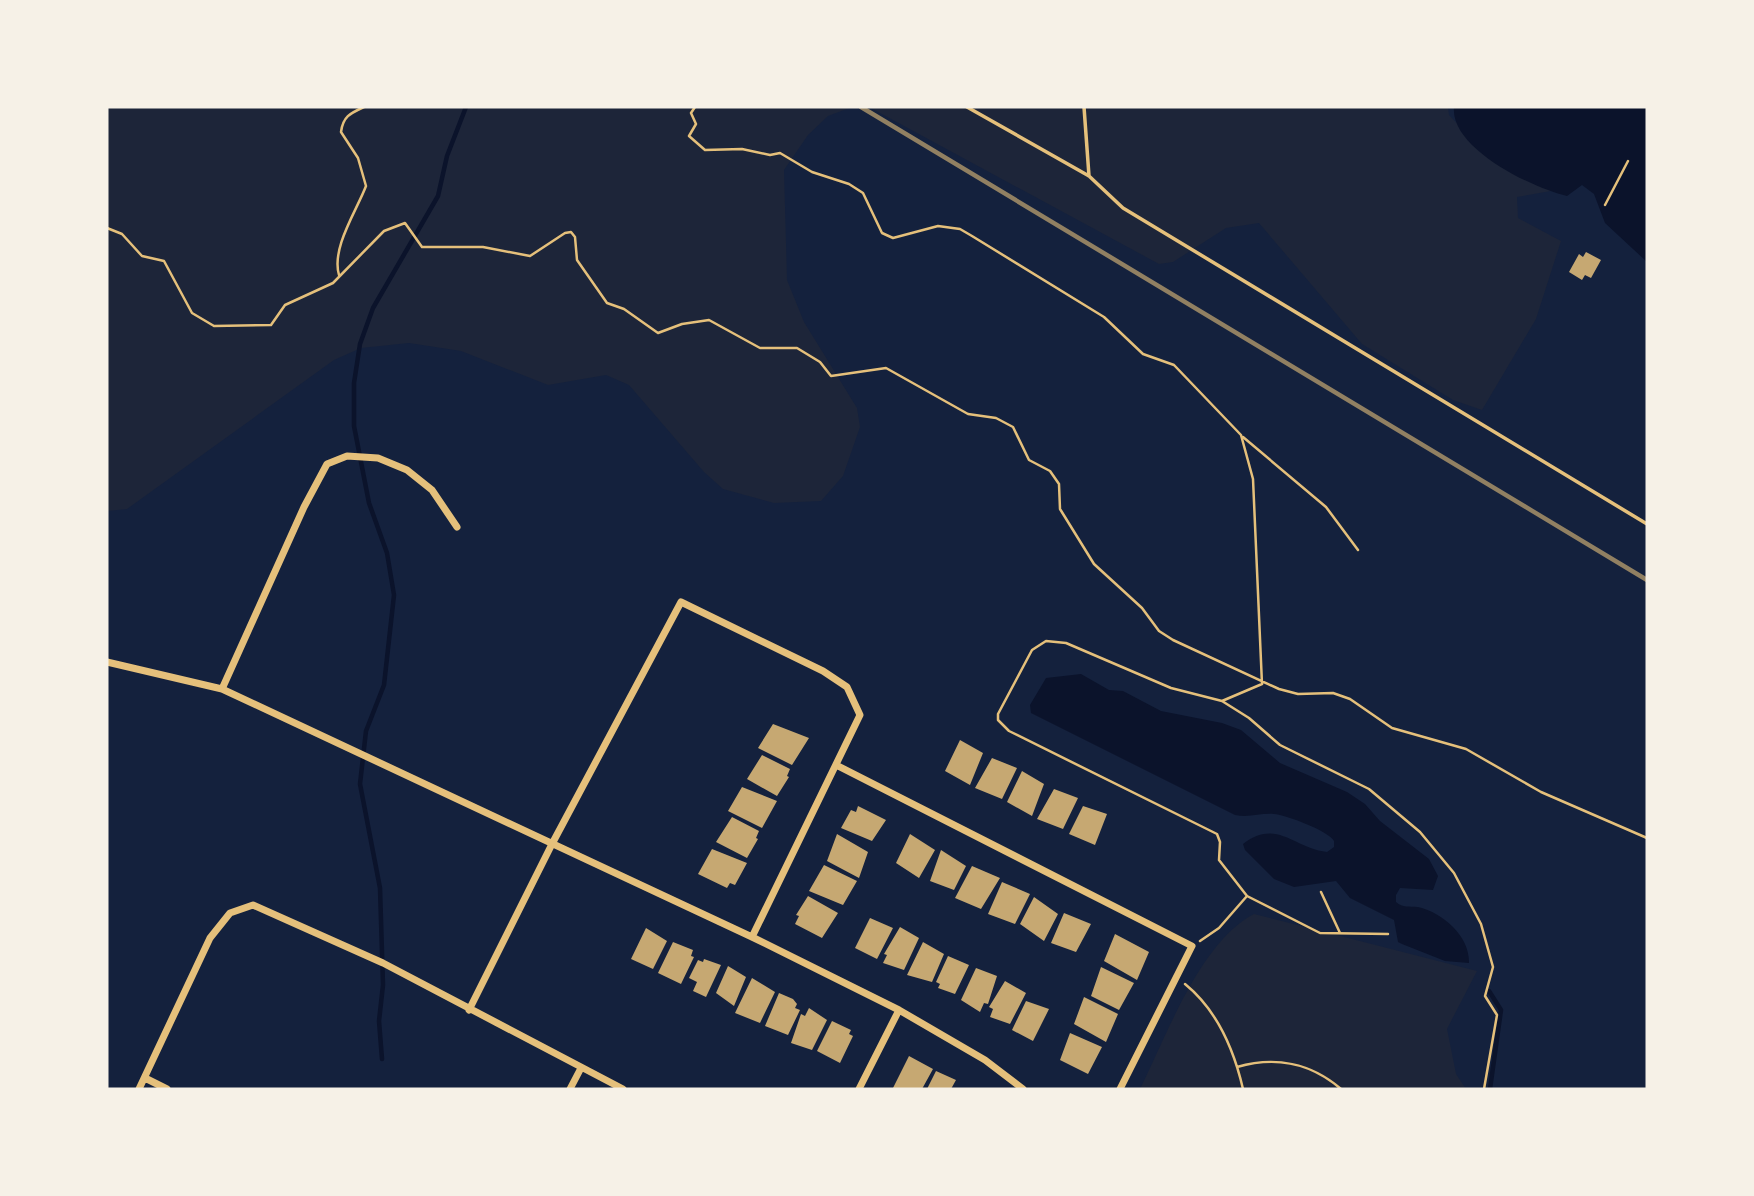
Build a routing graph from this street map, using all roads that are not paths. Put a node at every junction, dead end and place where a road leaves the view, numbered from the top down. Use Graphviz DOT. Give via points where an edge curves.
graph roads {
  1 [pos="967,107"];
  2 [pos="1084,107"];
  3 [pos="1089,176"];
  4 [pos="1647,524"];
  5 [pos="457,527"];
  6 [pos="107,662"];
  7 [pos="222,690"];
  8 [pos="836,765"];
  9 [pos="552,844"];
  10 [pos="752,937"];
  11 [pos="469,1010"];
  12 [pos="899,1010"];
  13 [pos="581,1068"];
  14 [pos="145,1079"];
  15 [pos="139,1089"];
  16 [pos="167,1089"];
  17 [pos="570,1089"];
  18 [pos="623,1089"];
  19 [pos="859,1089"];
  20 [pos="1023,1089"];
  21 [pos="1120,1089"];
  1 -- 3 [label="lane"];
  2 -- 3 [label="lane"];
  3 -- 4 [label="lane" via="1122,208"];
  5 -- 7 [label="street" via="432,490 407,470 378,458 347,456 327,464"];
  6 -- 7 [label="street"];
  7 -- 9 [label="street"];
  8 -- 9 [label="street" via="860,715 847,687 681,602"];
  8 -- 10 [label="street"];
  8 -- 21 [label="street" via="1192,946"];
  9 -- 10 [label="street"];
  9 -- 11 [label="street"];
  10 -- 12 [label="street"];
  11 -- 13 [label="street"];
  11 -- 14 [label="street" via="383,963 253,905 230,913 210,938"];
  12 -- 19 [label="street"];
  12 -- 20 [label="street" via="985,1060"];
  13 -- 17 [label="street"];
  13 -- 18 [label="street"];
  14 -- 15 [label="street"];
  14 -- 16 [label="street"];
}
